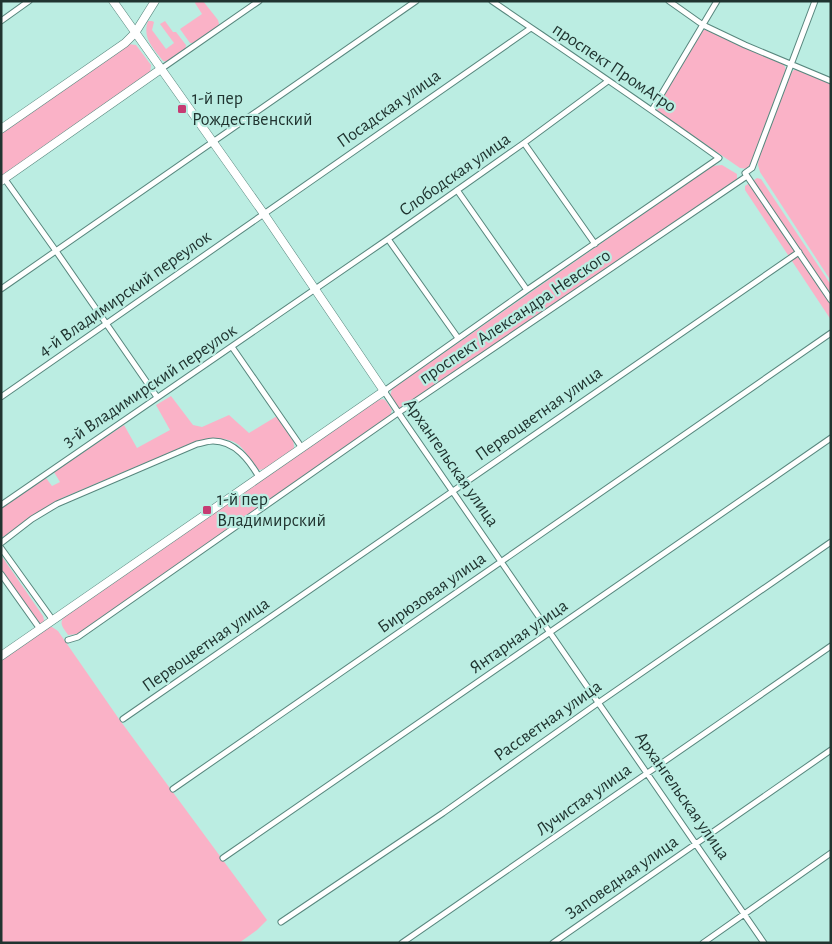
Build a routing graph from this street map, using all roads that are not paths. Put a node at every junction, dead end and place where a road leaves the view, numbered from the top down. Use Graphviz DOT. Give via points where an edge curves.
graph roads {
  1 [pos="29,1"];
  2 [pos="113,1"];
  3 [pos="155,1"];
  4 [pos="259,1"];
  5 [pos="416,1"];
  6 [pos="492,1"];
  7 [pos="669,1"];
  8 [pos="717,1"];
  9 [pos="814,1"];
  10 [pos="1,21"];
  11 [pos="703,25"];
  12 [pos="530,28"];
  13 [pos="135,33"];
  14 [pos="791,65"];
  15 [pos="161,69"];
  16 [pos="608,81"];
  17 [pos="831,81"];
  18 [pos="652,110"];
  19 [pos="1,129"];
  20 [pos="214,142"];
  21 [pos="524,143"];
  22 [pos="719,158"];
  23 [pos="747,176"];
  24 [pos="3,180"];
  25 [pos="457,190"];
  26 [pos="264,214"];
  27 [pos="388,239"];
  28 [pos="594,244"];
  29 [pos="56,251"];
  30 [pos="798,252"];
  31 [pos="1,289"];
  32 [pos="315,289"];
  33 [pos="527,290"];
  34 [pos="831,300"];
  35 [pos="106,324"];
  36 [pos="831,333"];
  37 [pos="458,338"];
  38 [pos="232,347"];
  39 [pos="384,391"];
  40 [pos="1,397"];
  41 [pos="156,397"];
  42 [pos="398,413"];
  43 [pos="831,438"];
  44 [pos="302,448"];
  45 [pos="259,477"];
  46 [pos="452,491"];
  47 [pos="1,505"];
  48 [pos="1,542"];
  49 [pos="831,542"];
  50 [pos="1,548"];
  51 [pos="501,562"];
  52 [pos="1,574"];
  53 [pos="52,619"];
  54 [pos="40,628"];
  55 [pos="550,633"];
  56 [pos="68,640"];
  57 [pos="831,646"];
  58 [pos="1,656"];
  59 [pos="598,702"];
  60 [pos="123,719"];
  61 [pos="831,750"];
  62 [pos="648,773"];
  63 [pos="172,789"];
  64 [pos="696,844"];
  65 [pos="831,854"];
  66 [pos="223,858"];
  67 [pos="744,914"];
  68 [pos="281,922"];
  69 [pos="402,943"];
  70 [pos="553,943"];
  71 [pos="703,943"];
  72 [pos="764,943"];
  1 -- 10 [label="street"];
  2 -- 13 [label="street, Архангельская улица"];
  3 -- 13 [label="street"];
  4 -- 15 [label="street"];
  5 -- 20 [label="street"];
  6 -- 12 [label="street, проспект ПромАгро"];
  7 -- 11 [label="street"];
  8 -- 11 [label="street"];
  9 -- 14 [label="street"];
  11 -- 14 [label="street"];
  11 -- 18 [label="street"];
  12 -- 16 [label="street, проспект ПромАгро"];
  12 -- 26 [label="street, Посадская улица"];
  13 -- 15 [label="street, Архангельская улица"];
  13 -- 19 [label="street"];
  14 -- 17 [label="street"];
  14 -- 23 [label="street" via="752,168 745,173"];
  15 -- 20 [label="street, Архангельская улица"];
  15 -- 24 [label="street"];
  16 -- 18 [label="street, проспект ПромАгро"];
  16 -- 21 [label="street, Слободская улица"];
  18 -- 22 [label="street, проспект ПромАгро"];
  20 -- 26 [label="street, Архангельская улица"];
  20 -- 29 [label="street"];
  21 -- 25 [label="street, Слободская улица"];
  21 -- 28 [label="street"];
  22 -- 28 [label="street, проспект Александра Невского"];
  23 -- 30 [label="street"];
  23 -- 42 [label="street, проспект Александра Невского"];
  24 -- 29 [label="street"];
  25 -- 27 [label="street, Слободская улица"];
  25 -- 33 [label="street"];
  26 -- 32 [label="street, Архангельская улица"];
  26 -- 35 [label="street, 4-й Владимирский переулок"];
  27 -- 32 [label="street, Слободская улица"];
  27 -- 37 [label="street"];
  28 -- 33 [label="street, проспект Александра Невского"];
  29 -- 31 [label="street"];
  29 -- 35 [label="street"];
  30 -- 34 [label="street"];
  30 -- 46 [label="street, Первоцветная улица"];
  32 -- 38 [label="street, 3-й Владимирский переулок"];
  32 -- 39 [label="street, Архангельская улица"];
  33 -- 37 [label="street, проспект Александра Невского"];
  35 -- 40 [label="street, 4-й Владимирский переулок"];
  35 -- 41 [label="street"];
  36 -- 51 [label="street, Бирюзовая улица"];
  37 -- 39 [label="street, проспект Александра Невского"];
  38 -- 41 [label="street, 3-й Владимирский переулок"];
  38 -- 44 [label="street"];
  39 -- 42 [label="street, Архангельская улица"];
  39 -- 44 [label="street"];
  41 -- 47 [label="street, 3-й Владимирский переулок"];
  42 -- 46 [label="street, Архангельская улица"];
  42 -- 56 [label="street, проспект Александра Невского" via="78,637"];
  43 -- 55 [label="street, Янтарная улица"];
  44 -- 45 [label="street"];
  45 -- 48 [label="street" via="235,447 213,441 198,444 57,504"];
  45 -- 53 [label="street"];
  46 -- 51 [label="street, Архангельская улица"];
  46 -- 60 [label="street, Первоцветная улица"];
  49 -- 59 [label="street, Рассветная улица"];
  50 -- 53 [label="street"];
  51 -- 55 [label="street, Архангельская улица"];
  51 -- 63 [label="street, Бирюзовая улица"];
  52 -- 54 [label="street"];
  53 -- 54 [label="street"];
  54 -- 58 [label="street"];
  55 -- 59 [label="street, Архангельская улица"];
  55 -- 66 [label="street, Янтарная улица"];
  57 -- 62 [label="street, Лучистая улица"];
  59 -- 62 [label="street, Архангельская улица"];
  59 -- 68 [label="street, Рассветная улица"];
  61 -- 64 [label="street, Заповедная улица"];
  62 -- 64 [label="street, Архангельская улица"];
  62 -- 69 [label="street, Лучистая улица"];
  64 -- 67 [label="street, Архангельская улица"];
  64 -- 70 [label="street, Заповедная улица"];
  65 -- 67 [label="street"];
  67 -- 71 [label="street"];
  67 -- 72 [label="street, Архангельская улица"];
}
